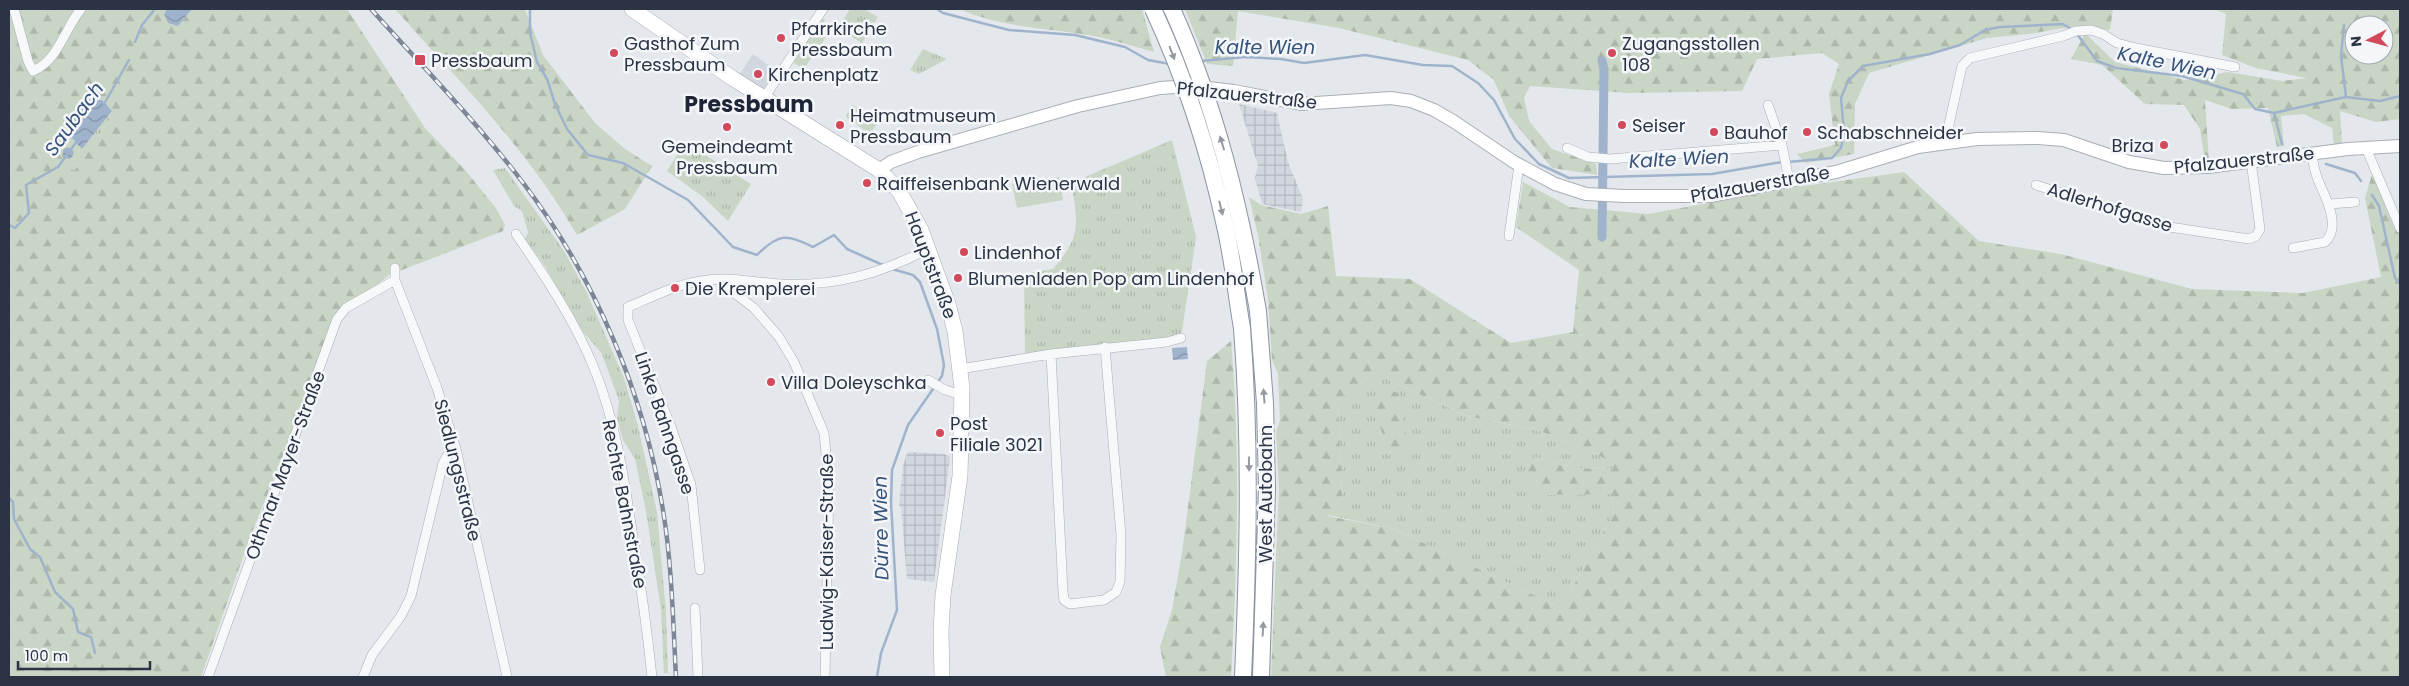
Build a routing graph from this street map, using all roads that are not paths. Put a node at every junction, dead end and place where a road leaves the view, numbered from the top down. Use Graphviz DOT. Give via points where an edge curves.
graph roads {
  1 [pos="14,9"];
  2 [pos="80,9"];
  3 [pos="632,9"];
  4 [pos="824,9"];
  5 [pos="1152,9"];
  6 [pos="1172,9"];
  7 [pos="2235,67"];
  8 [pos="764,98"];
  9 [pos="1768,105"];
  10 [pos="1945,142"];
  11 [pos="2400,146"];
  12 [pos="1567,148"];
  13 [pos="1783,148"];
  14 [pos="2366,148"];
  15 [pos="2312,154"];
  16 [pos="2251,162"];
  17 [pos="1519,165"];
  18 [pos="879,170"];
  19 [pos="1788,175"];
  20 [pos="2036,185"];
  21 [pos="2355,202"];
  22 [pos="2330,204"];
  23 [pos="2400,228"];
  24 [pos="516,234"];
  25 [pos="1509,236"];
  26 [pos="2293,248"];
  27 [pos="928,249"];
  28 [pos="395,268"];
  29 [pos="726,279"];
  30 [pos="395,280"];
  31 [pos="1181,338"];
  32 [pos="1105,347"];
  33 [pos="1051,354"];
  34 [pos="960,369"];
  35 [pos="928,380"];
  36 [pos="962,395"];
  37 [pos="456,449"];
  38 [pos="700,570"];
  39 [pos="695,608"];
  40 [pos="208,677"];
  41 [pos="362,677"];
  42 [pos="507,677"];
  43 [pos="652,677"];
  44 [pos="698,677"];
  45 [pos="825,677"];
  46 [pos="942,677"];
  47 [pos="1243,677"];
  48 [pos="1261,677"];
  1 -- 2 [label="street" via="33,70 52,57"];
  3 -- 8 [label="main road, Hauptstraße"];
  4 -- 8 [label="street"];
  5 -- 47 [label="highway, West Autobahn, one-way, bridge" via="1192,105 1210,163 1226,227 1242,328 1248,404 1249,492"];
  48 -- 6 [label="highway, West Autobahn, one-way, bridge" via="1267,490 1258,311 1243,226 1226,158 1205,92"];
  7 -- 10 [label="street" via="2136,48 2091,30 1970,58 1962,66"];
  8 -- 18 [label="main road, Hauptstraße"];
  9 -- 13 [label="street"];
  10 -- 16 [label="street, Pfalzauerstraße" via="2064,140 2129,162 2164,168"];
  10 -- 19 [label="street, Pfalzauerstraße" via="1897,152 1836,172"];
  11 -- 14 [label="street, Pfalzauerstraße"];
  12 -- 13 [label="street" via="1588,157 1610,159"];
  13 -- 19 [label="street"];
  14 -- 15 [label="street, Pfalzauerstraße"];
  14 -- 23 [label="street"];
  15 -- 16 [label="street, Pfalzauerstraße"];
  15 -- 22 [label="street" via="2318,180"];
  16 -- 20 [label="street, Adlerhofgasse" via="2260,229 2249,239 2163,226"];
  17 -- 18 [label="street, Pfalzauerstraße" via="1453,120 1411,101 1391,98 1301,104 1191,86 1160,88 1078,106 918,152"];
  17 -- 19 [label="street, Pfalzauerstraße" via="1572,190 1624,196 1710,196"];
  17 -- 25 [label="street"];
  18 -- 27 [label="main road, Hauptstraße" via="903,196"];
  21 -- 22 [label="street"];
  22 -- 26 [label="street" via="2331,234 2328,240"];
  24 -- 43 [label="street, Rechte Bahnstraße" via="575,328 594,369 616,438"];
  27 -- 29 [label="street" via="880,272 838,281 810,284"];
  27 -- 34 [label="main road, Hauptstraße" via="955,330"];
  28 -- 30 [label="street, Siedlungsstraße"];
  29 -- 38 [label="street, Linke Bahngasse" via="691,282 628,307 628,320 690,485"];
  29 -- 45 [label="street, Ludwig-Kaiser-Straße" via="729,289 754,308 779,337 794,362 824,433 829,484"];
  30 -- 37 [label="street, Siedlungsstraße" via="437,388"];
  30 -- 40 [label="street, Othmar Mayer-Straße" via="346,308 337,319"];
  31 -- 32 [label="street"];
  32 -- 33 [label="street"];
  32 -- 33 [label="street" via="1122,535 1120,582 1116,592 1104,600 1070,604 1064,600 1062,591"];
  33 -- 34 [label="street"];
  34 -- 36 [label="main road, Hauptstraße"];
  35 -- 36 [label="street"];
  36 -- 46 [label="main road, Hauptstraße" via="960,476 943,595"];
  37 -- 41 [label="street" via="442,463 411,596 401,616 372,655"];
  37 -- 42 [label="street, Siedlungsstraße"];
  39 -- 44 [label="street"];
}
